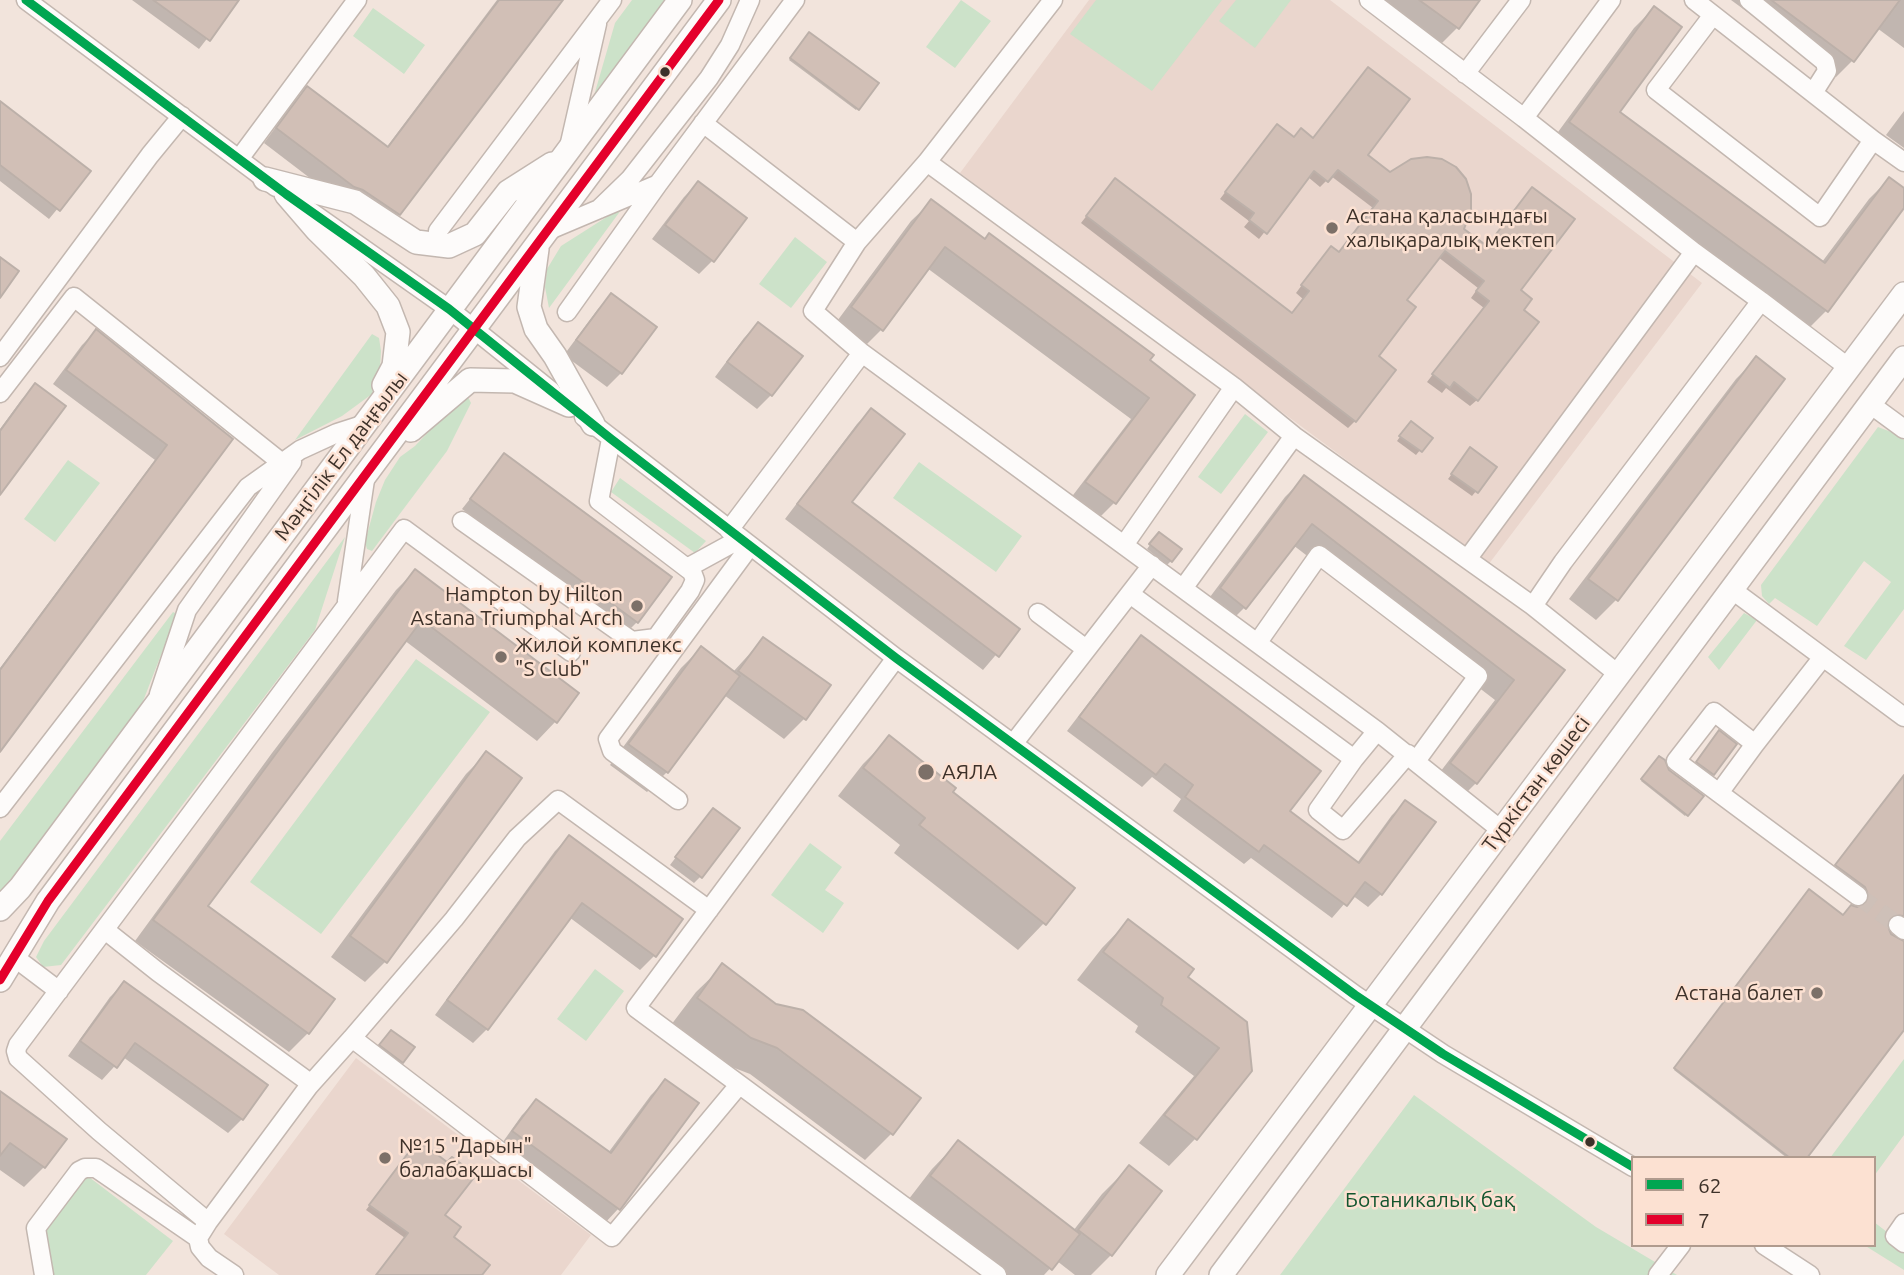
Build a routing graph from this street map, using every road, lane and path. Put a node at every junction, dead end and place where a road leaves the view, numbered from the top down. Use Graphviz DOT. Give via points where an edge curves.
graph roads {
  1 [pos="26,0"];
  2 [pos="357,0"];
  3 [pos="612,0"];
  4 [pos="680,0"];
  5 [pos="719,0"];
  6 [pos="750,0"];
  7 [pos="795,0"];
  8 [pos="1053,0"];
  9 [pos="1369,0"];
  10 [pos="1521,0"];
  11 [pos="1611,0"];
  12 [pos="1749,0"];
  13 [pos="1707,6"];
  14 [pos="599,18"];
  15 [pos="1465,74"];
  16 [pos="1813,93"];
  17 [pos="182,116"];
  18 [pos="1524,118"];
  19 [pos="703,123"];
  20 [pos="1873,140"];
  21 [pos="566,154"];
  22 [pos="239,159"];
  23 [pos="927,162"];
  24 [pos="1904,162"];
  25 [pos="265,179"];
  26 [pos="658,184"];
  27 [pos="286,194"];
  28 [pos="598,209"];
  29 [pos="438,231"];
  30 [pos="542,237"];
  31 [pos="857,242"];
  32 [pos="1694,252"];
  33 [pos="1904,294"];
  34 [pos="1761,301"];
  35 [pos="449,309"];
  36 [pos="567,312"];
  37 [pos="474,329"];
  38 [pos="862,353"];
  39 [pos="0,357"];
  40 [pos="1904,358"];
  41 [pos="1849,368"];
  42 [pos="1234,387"];
  43 [pos="0,393"];
  44 [pos="1870,404"];
  45 [pos="569,405"];
  46 [pos="1816,411"];
  47 [pos="365,424"];
  48 [pos="593,424"];
  49 [pos="1904,429"];
  50 [pos="1294,436"];
  51 [pos="611,439"];
  52 [pos="1841,442"];
  53 [pos="300,450"];
  54 [pos="381,453"];
  55 [pos="276,459"];
  56 [pos="1780,459"];
  57 [pos="366,474"];
  58 [pos="1794,504"];
  59 [pos="462,521"];
  60 [pos="740,538"];
  61 [pos="1124,545"];
  62 [pos="1468,558"];
  63 [pos="1152,565"];
  64 [pos="687,568"];
  65 [pos="1184,587"];
  66 [pos="1731,589"];
  67 [pos="1130,594"];
  68 [pos="346,605"];
  69 [pos="1533,606"];
  70 [pos="1038,613"];
  71 [pos="1258,642"];
  72 [pos="1086,649"];
  73 [pos="571,652"];
  74 [pos="1823,657"];
  75 [pos="896,658"];
  76 [pos="1618,674"];
  77 [pos="155,706"];
  78 [pos="1904,717"];
  79 [pos="1377,731"];
  80 [pos="1013,744"];
  81 [pos="1755,744"];
  82 [pos="1412,758"];
  83 [pos="1353,759"];
  84 [pos="1719,793"];
  85 [pos="678,800"];
  86 [pos="0,808"];
  87 [pos="1501,830"];
  88 [pos="1858,896"];
  89 [pos="0,909"];
  90 [pos="709,909"];
  91 [pos="105,930"];
  92 [pos="14,957"];
  93 [pos="0,980"];
  94 [pos="60,990"];
  95 [pos="1370,1006"];
  96 [pos="1405,1028"];
  97 [pos="352,1038"];
  98 [pos="739,1085"];
  99 [pos="309,1086"];
  100 [pos="1631,1166"];
  101 [pos="208,1222"];
  102 [pos="1904,1223"];
  103 [pos="198,1238"];
  104 [pos="1904,1243"];
  105 [pos="1679,1247"];
  106 [pos="1767,1247"];
  107 [pos="44,1275"];
  108 [pos="234,1275"];
  109 [pos="997,1275"];
  110 [pos="1168,1275"];
  111 [pos="1221,1275"];
  112 [pos="1658,1275"];
  113 [pos="1810,1275"];
  1 -- 17 [label="street"];
  2 -- 22 [label="street"];
  3 -- 14 [label="street"];
  4 -- 21 [label="main road, Мәңгілік Ел даңғылы"];
  5 -- 30 [label="main road, Мәңгілік Ел даңғылы"];
  6 -- 28 [label="street" via="709,78 630,179"];
  7 -- 19 [label="street"];
  8 -- 23 [label="street"];
  9 -- 15 [label="street"];
  10 -- 15 [label="street"];
  11 -- 18 [label="street"];
  12 -- 16 [label="street" via="1825,62 1827,71"];
  13 -- 16 [label="street"];
  13 -- 20 [label="street" via="1656,90 1820,217"];
  14 -- 21 [label="street"];
  14 -- 29 [label="street"];
  15 -- 18 [label="street"];
  16 -- 20 [label="street"];
  17 -- 22 [label="street"];
  17 -- 39 [label="street"];
  18 -- 32 [label="street"];
  19 -- 26 [label="street"];
  19 -- 31 [label="street"];
  20 -- 24 [label="street"];
  21 -- 25 [label="main road" via="508,192 475,234 449,247 416,242 355,202"];
  21 -- 35 [label="main road, Мәңгілік Ел даңғылы"];
  22 -- 25 [label="street"];
  23 -- 31 [label="street"];
  23 -- 42 [label="street"];
  25 -- 27 [label="street"];
  26 -- 28 [label="street"];
  26 -- 36 [label="street"];
  27 -- 35 [label="street"];
  27 -- 47 [label="main road" via="364,276 388,306 397,328 394,366"];
  28 -- 30 [label="street"];
  30 -- 37 [label="main road, Мәңгілік Ел даңғылы"];
  30 -- 48 [label="main road" via="529,307 536,329"];
  31 -- 38 [label="street" via="813,311"];
  32 -- 34 [label="street"];
  32 -- 62 [label="street"];
  33 -- 41 [label="main road, Түркістан көшесі"];
  34 -- 41 [label="street"];
  34 -- 69 [label="street"];
  35 -- 37 [label="street"];
  35 -- 47 [label="main road, Мәңгілік Ел даңғылы"];
  37 -- 45 [label="street"];
  37 -- 54 [label="main road, Мәңгілік Ел даңғылы"];
  38 -- 60 [label="street"];
  38 -- 61 [label="street"];
  40 -- 44 [label="main road, Түркістан көшесі"];
  41 -- 46 [label="main road, Түркістан көшесі"];
  42 -- 50 [label="street"];
  42 -- 61 [label="street"];
  43 -- 55 [label="street" via="74,297"];
  44 -- 49 [label="street"];
  44 -- 52 [label="main road, Түркістан көшесі"];
  45 -- 48 [label="street"];
  45 -- 54 [label="main road" via="515,381 470,380"];
  46 -- 52 [label="main road" via="1812,430 1819,440"];
  46 -- 56 [label="main road, Түркістан көшесі"];
  47 -- 53 [label="street"];
  47 -- 77 [label="main road, Мәңгілік Ел даңғылы"];
  48 -- 51 [label="street"];
  50 -- 62 [label="street"];
  50 -- 65 [label="street"];
  51 -- 60 [label="street"];
  51 -- 64 [label="street" via="599,501"];
  52 -- 58 [label="main road, Түркістан көшесі"];
  53 -- 55 [label="street"];
  53 -- 77 [label="street" via="187,610"];
  54 -- 57 [label="main road, Мәңгілік Ел даңғылы"];
  55 -- 86 [label="street" via="248,487"];
  56 -- 58 [label="main road" via="1795,467 1804,481"];
  56 -- 76 [label="main road, Түркістан көшесі"];
  57 -- 68 [label="street"];
  57 -- 92 [label="main road, Мәңгілік Ел даңғылы" via="48,901"];
  58 -- 66 [label="main road, Түркістан көшесі"];
  59 -- 64 [label="street" via="632,641 656,638 695,580"];
  60 -- 64 [label="street"];
  60 -- 75 [label="street"];
  60 -- 85 [label="street" via="608,739 612,751"];
  61 -- 63 [label="street"];
  62 -- 69 [label="street"];
  63 -- 65 [label="street"];
  63 -- 67 [label="street"];
  65 -- 71 [label="street"];
  66 -- 74 [label="street"];
  66 -- 96 [label="main road, Түркістан көшесі"];
  67 -- 72 [label="street"];
  67 -- 83 [label="street"];
  68 -- 73 [label="street" via="404,529"];
  68 -- 91 [label="street"];
  69 -- 76 [label="street"];
  70 -- 72 [label="street"];
  71 -- 79 [label="street"];
  71 -- 82 [label="street" via="1319,555 1478,676"];
  72 -- 80 [label="street"];
  74 -- 78 [label="street"];
  74 -- 81 [label="street"];
  75 -- 80 [label="street"];
  75 -- 90 [label="street"];
  76 -- 87 [label="main road, Түркістан көшесі"];
  77 -- 89 [label="main road, Мәңгілік Ел даңғылы"];
  79 -- 82 [label="street"];
  79 -- 83 [label="street"];
  80 -- 95 [label="street"];
  81 -- 84 [label="street"];
  81 -- 84 [label="street" via="1714,712 1676,761"];
  82 -- 83 [label="street" via="1343,830 1318,810"];
  82 -- 87 [label="street"];
  84 -- 88 [label="street"];
  87 -- 95 [label="main road, Түркістан көшесі"];
  90 -- 97 [label="street" via="558,800 517,838"];
  90 -- 98 [label="street" via="636,1008"];
  91 -- 94 [label="street"];
  91 -- 99 [label="street"];
  92 -- 93 [label="main road, Мәңгілік Ел даңғылы"];
  92 -- 94 [label="street"];
  94 -- 101 [label="street" via="19,1045 18,1058"];
  95 -- 96 [label="street"];
  95 -- 110 [label="main road, Түркістан көшесі"];
  96 -- 100 [label="street"];
  96 -- 111 [label="main road, Түркістан көшесі"];
  97 -- 98 [label="street" via="612,1237"];
  97 -- 99 [label="street"];
  98 -- 109 [label="street"];
  99 -- 101 [label="street"];
  101 -- 103 [label="street"];
  102 -- 104 [label="street" via="1895,1236"];
  103 -- 107 [label="street" via="96,1168 85,1168 36,1228"];
  103 -- 108 [label="street" via="209,1258"];
  105 -- 112 [label="street"];
  106 -- 113 [label="street"];
}
